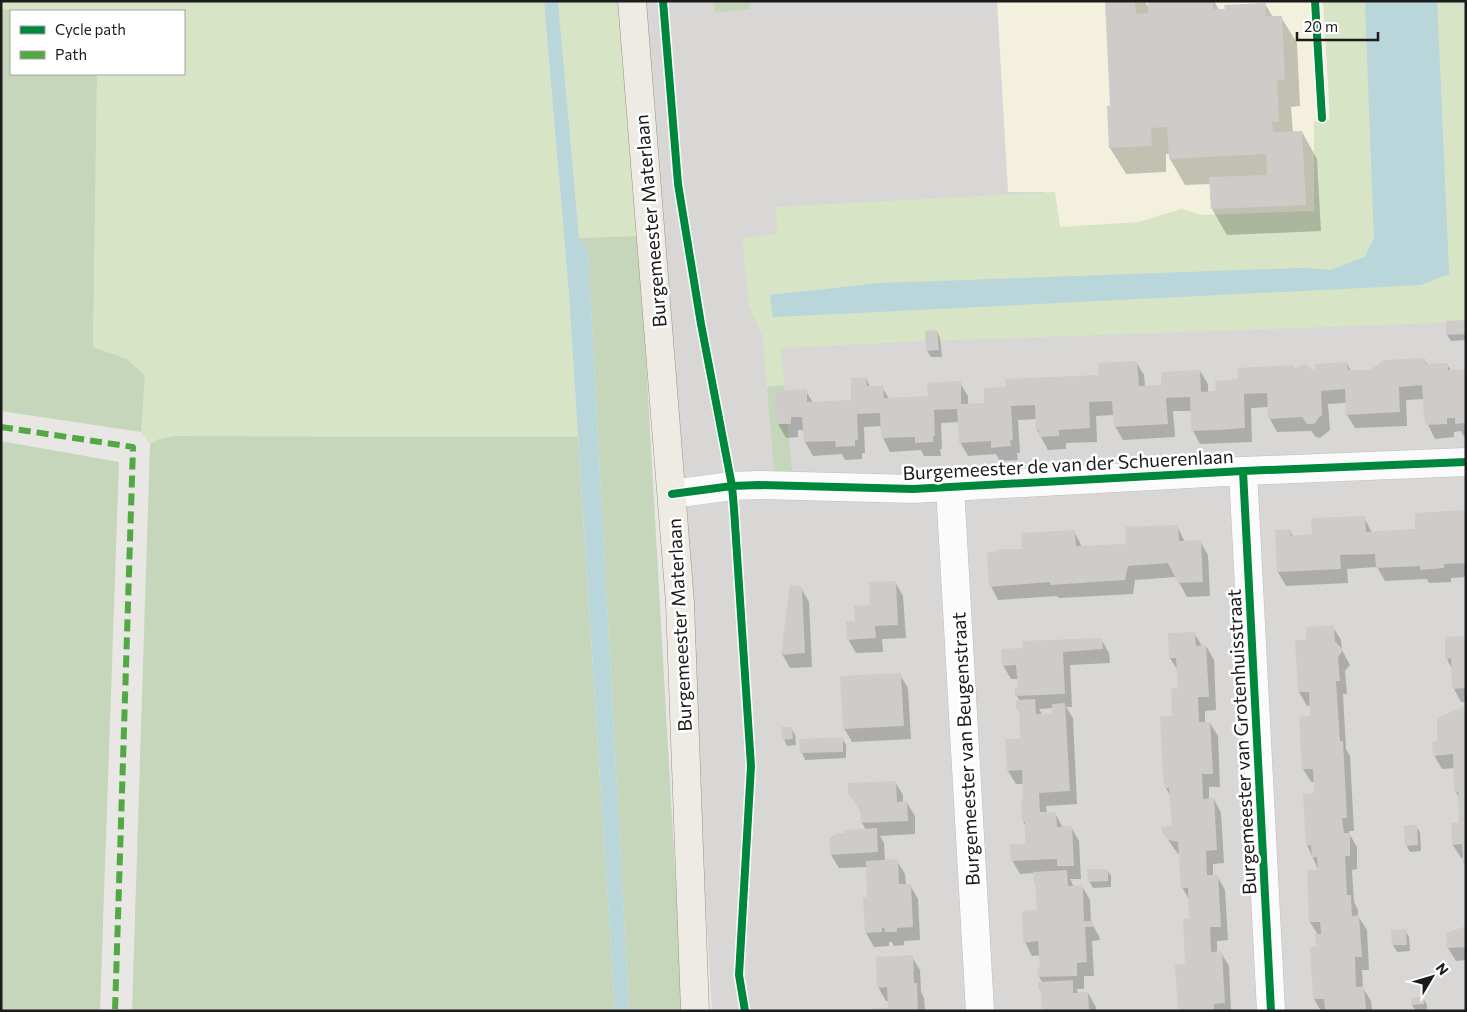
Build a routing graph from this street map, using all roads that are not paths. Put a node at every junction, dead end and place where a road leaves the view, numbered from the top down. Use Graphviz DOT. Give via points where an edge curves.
graph roads {
  1 [pos="632,1"];
  2 [pos="1466,462"];
  3 [pos="1243,472"];
  4 [pos="950,487"];
  5 [pos="672,494"];
  6 [pos="695,1011"];
  7 [pos="980,1011"];
  8 [pos="1270,1011"];
  1 -- 5 [label="main road, Burgemeester Materlaan"];
  2 -- 3 [label="street, Burgemeester de van der Schuerenlaan"];
  3 -- 4 [label="street, Burgemeester de van der Schuerenlaan"];
  3 -- 8 [label="street, Burgemeester van Grotenhuisstraat"];
  4 -- 5 [label="street, Burgemeester de van der Schuerenlaan" via="877,489 759,485"];
  4 -- 7 [label="street, Burgemeester van Beugenstraat"];
  5 -- 6 [label="main road, Burgemeester Materlaan" via="680,603"];
}
